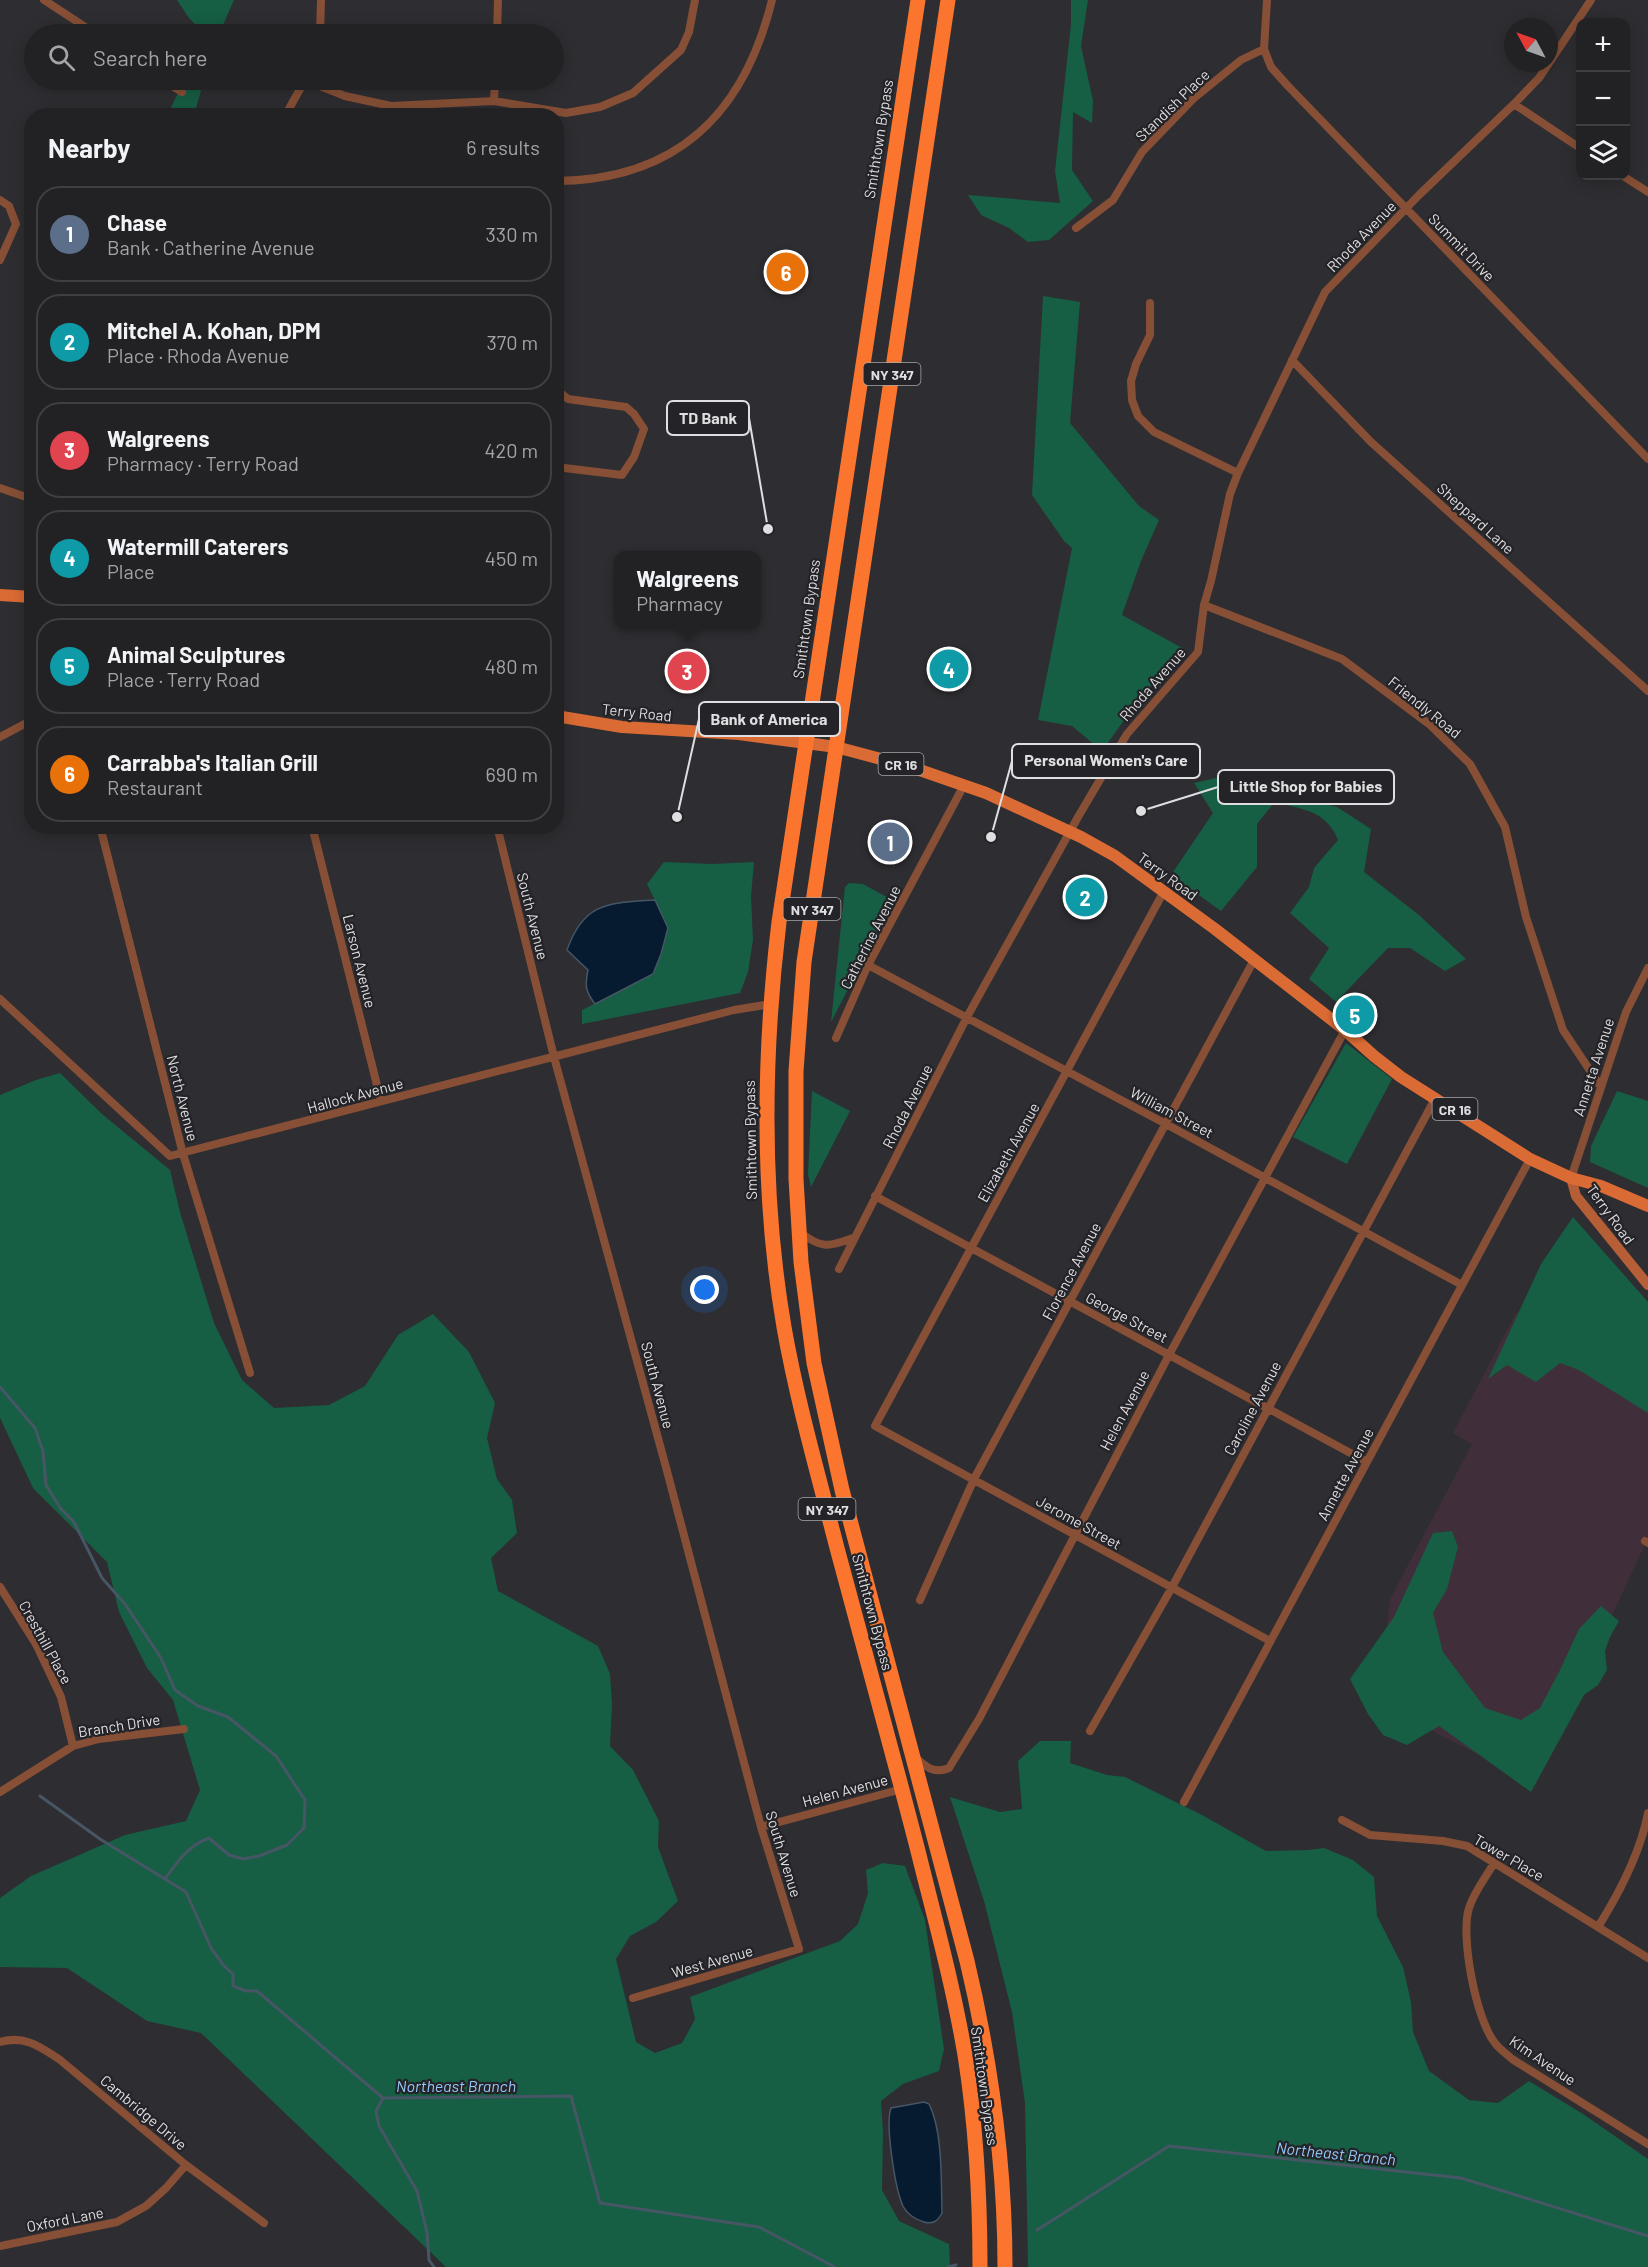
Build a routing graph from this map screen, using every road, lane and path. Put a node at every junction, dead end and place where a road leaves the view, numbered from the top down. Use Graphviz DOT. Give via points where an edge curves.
graph roads {
  1 [pos="44,0"];
  2 [pos="321,0"];
  3 [pos="498,0"];
  4 [pos="695,0"];
  5 [pos="772,0"];
  6 [pos="918,0"];
  7 [pos="948,0"];
  8 [pos="1267,0"];
  9 [pos="1591,0"];
  10 [pos="81,24"];
  11 [pos="320,24"];
  12 [pos="497,24"];
  13 [pos="1264,49"];
  14 [pos="1558,50"];
  15 [pos="1543,72"];
  16 [pos="179,90"];
  17 [pos="299,90"];
  18 [pos="330,90"];
  19 [pos="495,90"];
  20 [pos="182,92"];
  21 [pos="494,101"];
  22 [pos="1514,104"];
  23 [pos="289,108"];
  24 [pos="536,108"];
  25 [pos="564,113"];
  26 [pos="1576,145"];
  27 [pos="1629,180"];
  28 [pos="564,181"];
  29 [pos="1648,192"];
  30 [pos="0,200"];
  31 [pos="1406,209"];
  32 [pos="1076,228"];
  33 [pos="0,260"];
  34 [pos="1150,303"];
  35 [pos="1292,360"];
  36 [pos="564,396"];
  37 [pos="1648,459"];
  38 [pos="564,468"];
  39 [pos="1238,473"];
  40 [pos="0,488"];
  41 [pos="24,496"];
  42 [pos="0,595"];
  43 [pos="24,596"];
  44 [pos="1204,605"];
  45 [pos="1648,691"];
  46 [pos="564,717"];
  47 [pos="24,724"];
  48 [pos="0,737"];
  49 [pos="806,742"];
  50 [pos="836,747"];
  51 [pos="964,785"];
  52 [pos="1070,831"];
  53 [pos="102,834"];
  54 [pos="314,834"];
  55 [pos="499,834"];
  56 [pos="1164,891"];
  57 [pos="1254,960"];
  58 [pos="868,965"];
  59 [pos="1648,968"];
  60 [pos="0,999"];
  61 [pos="771,1004"];
  62 [pos="967,1017"];
  63 [pos="1345,1030"];
  64 [pos="836,1038"];
  65 [pos="554,1057"];
  66 [pos="1067,1072"];
  67 [pos="1601,1087"];
  68 [pos="1436,1097"];
  69 [pos="381,1101"];
  70 [pos="1166,1124"];
  71 [pos="183,1154"];
  72 [pos="1530,1159"];
  73 [pos="1265,1178"];
  74 [pos="1571,1178"];
  75 [pos="875,1196"];
  76 [pos="1648,1206"];
  77 [pos="799,1231"];
  78 [pos="1363,1231"];
  79 [pos="853,1238"];
  80 [pos="970,1248"];
  81 [pos="839,1269"];
  82 [pos="1462,1285"];
  83 [pos="1648,1285"];
  84 [pos="1070,1302"];
  85 [pos="1169,1355"];
  86 [pos="250,1373"];
  87 [pos="1267,1408"];
  88 [pos="876,1426"];
  89 [pos="1367,1462"];
  90 [pos="974,1479"];
  91 [pos="1073,1535"];
  92 [pos="0,1587"];
  93 [pos="1172,1589"];
  94 [pos="920,1600"];
  95 [pos="1270,1641"];
  96 [pos="184,1729"];
  97 [pos="1090,1731"];
  98 [pos="73,1746"];
  99 [pos="913,1755"];
  100 [pos="902,1789"];
  101 [pos="0,1792"];
  102 [pos="1185,1802"];
  103 [pos="1648,1813"];
  104 [pos="1342,1820"];
  105 [pos="761,1827"];
  106 [pos="1494,1863"];
  107 [pos="1598,1927"];
  108 [pos="799,1949"];
  109 [pos="1648,1958"];
  110 [pos="633,1998"];
  111 [pos="0,2042"];
  112 [pos="1648,2144"];
  113 [pos="186,2165"];
  114 [pos="264,2223"];
  115 [pos="0,2246"];
  116 [pos="980,2267"];
  117 [pos="1005,2267"];
  1 -- 10 [label="street"];
  2 -- 11 [label="street"];
  3 -- 12 [label="street"];
  4 -- 25 [label="street" via="681,50 633,93 600,107"];
  5 -- 28 [label="street" via="746,75 722,110 702,130 670,153 635,170 612,177"];
  6 -- 49 [label="highway, Smithtown Bypass / NY 347"];
  7 -- 50 [label="highway, Smithtown Bypass / NY 347"];
  8 -- 13 [label="street"];
  9 -- 14 [label="street, Rhoda Avenue"];
  13 -- 31 [label="street, Summit Drive" via="1271,67"];
  13 -- 32 [label="street, Standish Place" via="1241,60 1193,99 1142,152 1113,200"];
  15 -- 22 [label="street, Rhoda Avenue"];
  16 -- 20 [label="street"];
  17 -- 23 [label="street"];
  18 -- 21 [label="street" via="391,106"];
  19 -- 21 [label="street"];
  21 -- 24 [label="street"];
  22 -- 26 [label="street"];
  22 -- 31 [label="street, Rhoda Avenue"];
  27 -- 29 [label="street"];
  30 -- 33 [label="street" via="9,206 15,224"];
  31 -- 35 [label="street, Rhoda Avenue" via="1325,292"];
  31 -- 37 [label="street, Summit Drive"];
  34 -- 39 [label="street" via="1150,335 1131,381 1138,416 1154,432"];
  35 -- 39 [label="street, Rhoda Avenue"];
  35 -- 45 [label="street, Sheppard Lane" via="1371,442"];
  36 -- 38 [label="street" via="626,407 644,429 634,457 622,475"];
  39 -- 44 [label="street, Rhoda Avenue"];
  40 -- 41 [label="street"];
  42 -- 43 [label="main road"];
  44 -- 52 [label="street, Rhoda Avenue" via="1198,652 1127,734"];
  44 -- 67 [label="street, Friendly Road" via="1342,659 1429,724 1470,764 1505,827 1526,917 1563,1029"];
  46 -- 49 [label="main road, Terry Road / CR 16" via="622,727"];
  47 -- 48 [label="street"];
  49 -- 50 [label="main road, Terry Road / CR 16"];
  49 -- 61 [label="highway, Smithtown Bypass / NY 347"];
  50 -- 51 [label="main road, Terry Road / CR 16"];
  50 -- 77 [label="highway, Smithtown Bypass / NY 347" via="799,1016 795,1142"];
  51 -- 52 [label="main road, Terry Road / CR 16"];
  51 -- 58 [label="street, Catherine Avenue"];
  52 -- 56 [label="main road, Terry Road / CR 16" via="1109,852"];
  52 -- 62 [label="street, Rhoda Avenue"];
  53 -- 71 [label="street, North Avenue"];
  54 -- 69 [label="street, Larson Avenue"];
  55 -- 65 [label="street, South Avenue"];
  56 -- 57 [label="main road, Terry Road / CR 16"];
  56 -- 66 [label="street, Elizabeth Avenue"];
  57 -- 63 [label="main road, Terry Road / CR 16"];
  57 -- 70 [label="street, Florence Avenue"];
  58 -- 62 [label="street, William Street"];
  58 -- 64 [label="street, Catherine Avenue"];
  59 -- 67 [label="street, Annetta Avenue" via="1626,1012"];
  60 -- 71 [label="street" via="170,1155"];
  61 -- 65 [label="street, Hallock Avenue"];
  61 -- 100 [label="highway, Smithtown Bypass / NY 347" via="767,1157 784,1326 802,1414"];
  62 -- 66 [label="street, William Street"];
  62 -- 75 [label="street, Rhoda Avenue"];
  63 -- 68 [label="main road, Terry Road / CR 16" via="1392,1070"];
  63 -- 73 [label="street, Helen Avenue"];
  65 -- 69 [label="street, Hallock Avenue"];
  65 -- 105 [label="street, South Avenue"];
  66 -- 70 [label="street, William Street"];
  66 -- 80 [label="street, Elizabeth Avenue"];
  67 -- 74 [label="street, Annetta Avenue"];
  68 -- 72 [label="main road, Terry Road / CR 16"];
  68 -- 78 [label="street, Caroline Avenue"];
  69 -- 71 [label="street, Hallock Avenue"];
  70 -- 73 [label="street, William Street"];
  70 -- 84 [label="street, Florence Avenue"];
  71 -- 86 [label="street, North Avenue"];
  72 -- 74 [label="main road, Terry Road / CR 16"];
  72 -- 82 [label="street, Annette Avenue"];
  73 -- 78 [label="street, William Street"];
  73 -- 85 [label="street, Helen Avenue"];
  74 -- 76 [label="main road, CR 16"];
  74 -- 83 [label="street, Terry Road" via="1576,1196"];
  75 -- 79 [label="street, Rhoda Avenue"];
  75 -- 80 [label="street, George Street"];
  77 -- 79 [label="street" via="813,1242 827,1246"];
  77 -- 99 [label="highway, Smithtown Bypass / NY 347" via="808,1318 827,1429"];
  78 -- 82 [label="street, William Street"];
  78 -- 87 [label="street, Caroline Avenue"];
  79 -- 81 [label="street, Rhoda Avenue"];
  80 -- 84 [label="street, George Street"];
  80 -- 88 [label="street, Elizabeth Avenue"];
  82 -- 89 [label="street, Annette Avenue"];
  84 -- 85 [label="street, George Street"];
  84 -- 90 [label="street, Florence Avenue"];
  85 -- 87 [label="street, George Street"];
  85 -- 91 [label="street, Helen Avenue"];
  87 -- 89 [label="street, George Street"];
  87 -- 93 [label="street, Caroline Avenue"];
  88 -- 90 [label="street, Jerome Street"];
  89 -- 95 [label="street, Annette Avenue"];
  90 -- 91 [label="street, Jerome Street"];
  90 -- 94 [label="street, Florence Avenue"];
  91 -- 93 [label="street, Jerome Street"];
  91 -- 99 [label="street, Helen Avenue" via="951,1766 931,1770"];
  92 -- 98 [label="street, Cresthill Place" via="36,1644 61,1697"];
  93 -- 95 [label="street, Jerome Street"];
  93 -- 97 [label="street, Caroline Avenue"];
  95 -- 102 [label="street, Annette Avenue"];
  96 -- 98 [label="street, Branch Drive"];
  98 -- 101 [label="street, Branch Drive"];
  99 -- 117 [label="highway, Smithtown Bypass / NY 347" via="984,2041 1002,2173"];
  100 -- 105 [label="street, Helen Avenue"];
  100 -- 116 [label="highway, Smithtown Bypass / NY 347" via="939,1930 964,2053 978,2178"];
  103 -- 107 [label="street" via="1633,1862"];
  104 -- 106 [label="street, Tower Place" via="1370,1835 1467,1846"];
  105 -- 108 [label="street, South Avenue"];
  106 -- 107 [label="street, Tower Place"];
  106 -- 112 [label="street, Kim Avenue" via="1469,1907 1465,1931 1470,1970 1494,2043 1512,2059"];
  107 -- 109 [label="street, Tower Place"];
  108 -- 110 [label="street, West Avenue"];
  111 -- 113 [label="street, Cambridge Drive" via="14,2038 59,2059"];
  113 -- 114 [label="street, Cambridge Drive"];
  113 -- 115 [label="street, Oxford Lane" via="146,2205 117,2222"];
}
